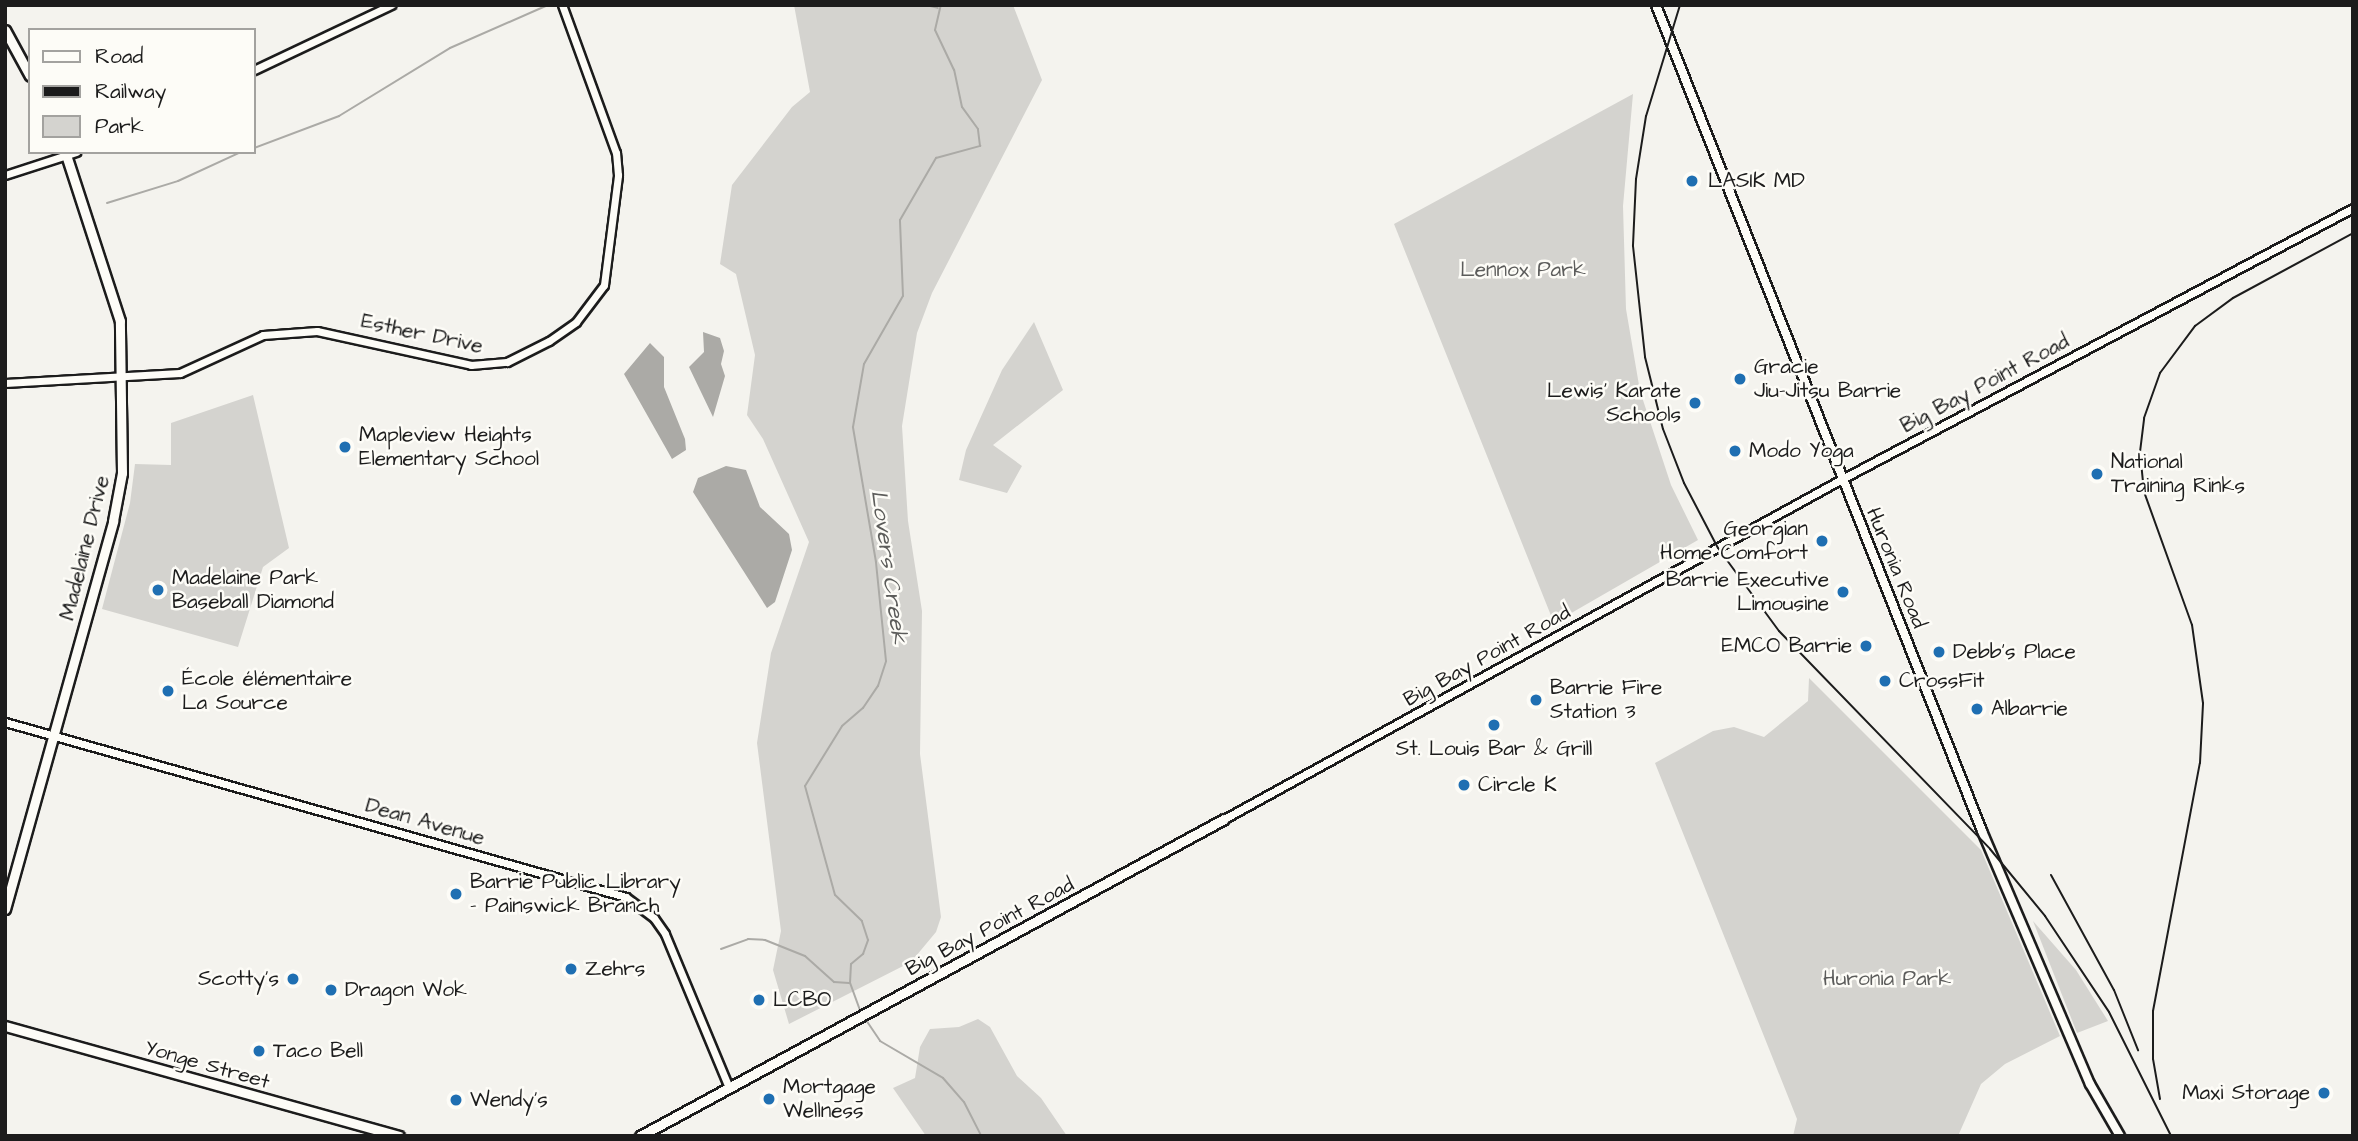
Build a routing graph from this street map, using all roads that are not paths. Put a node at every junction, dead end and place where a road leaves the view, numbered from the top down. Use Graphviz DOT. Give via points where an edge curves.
graph roads {
  1 [pos="391,5"];
  2 [pos="562,5"];
  3 [pos="1656,5"];
  4 [pos="5,30"];
  5 [pos="256,69"];
  6 [pos="28,72"];
  7 [pos="66,154"];
  8 [pos="69,154"];
  9 [pos="5,175"];
  10 [pos="2353,208"];
  11 [pos="122,380"];
  12 [pos="5,383"];
  13 [pos="1842,479"];
  14 [pos="5,722"];
  15 [pos="53,736"];
  16 [pos="1224,820"];
  17 [pos="5,909"];
  18 [pos="5,1026"];
  19 [pos="728,1085"];
  20 [pos="399,1136"];
  21 [pos="640,1136"];
  22 [pos="2120,1136"];
  1 -- 5 [label="street"];
  2 -- 11 [label="street, Esther Drive" via="616,153 618,175 604,285 576,322 528,353 496,365 459,363 317,331 263,335 180,373"];
  3 -- 13 [label="main road, Huronia Road"];
  4 -- 6 [label="main road"];
  7 -- 9 [label="street"];
  8 -- 11 [label="main road, Madelaine Drive" via="119,317"];
  10 -- 13 [label="street, Big Bay Point Road"];
  11 -- 12 [label="street, Esther Drive"];
  11 -- 15 [label="main road, Madelaine Drive" via="121,488"];
  13 -- 16 [label="street, Big Bay Point Road"];
  13 -- 22 [label="main road, Huronia Road" via="1982,831 2090,1084"];
  14 -- 15 [label="street, Dean Avenue"];
  15 -- 17 [label="main road, Madelaine Drive"];
  15 -- 19 [label="street, Dean Avenue" via="626,897 654,918 665,934"];
  16 -- 19 [label="main road, Big Bay Point Road"];
  18 -- 20 [label="main road, Yonge Street"];
  19 -- 21 [label="main road, Big Bay Point Road"];
}
